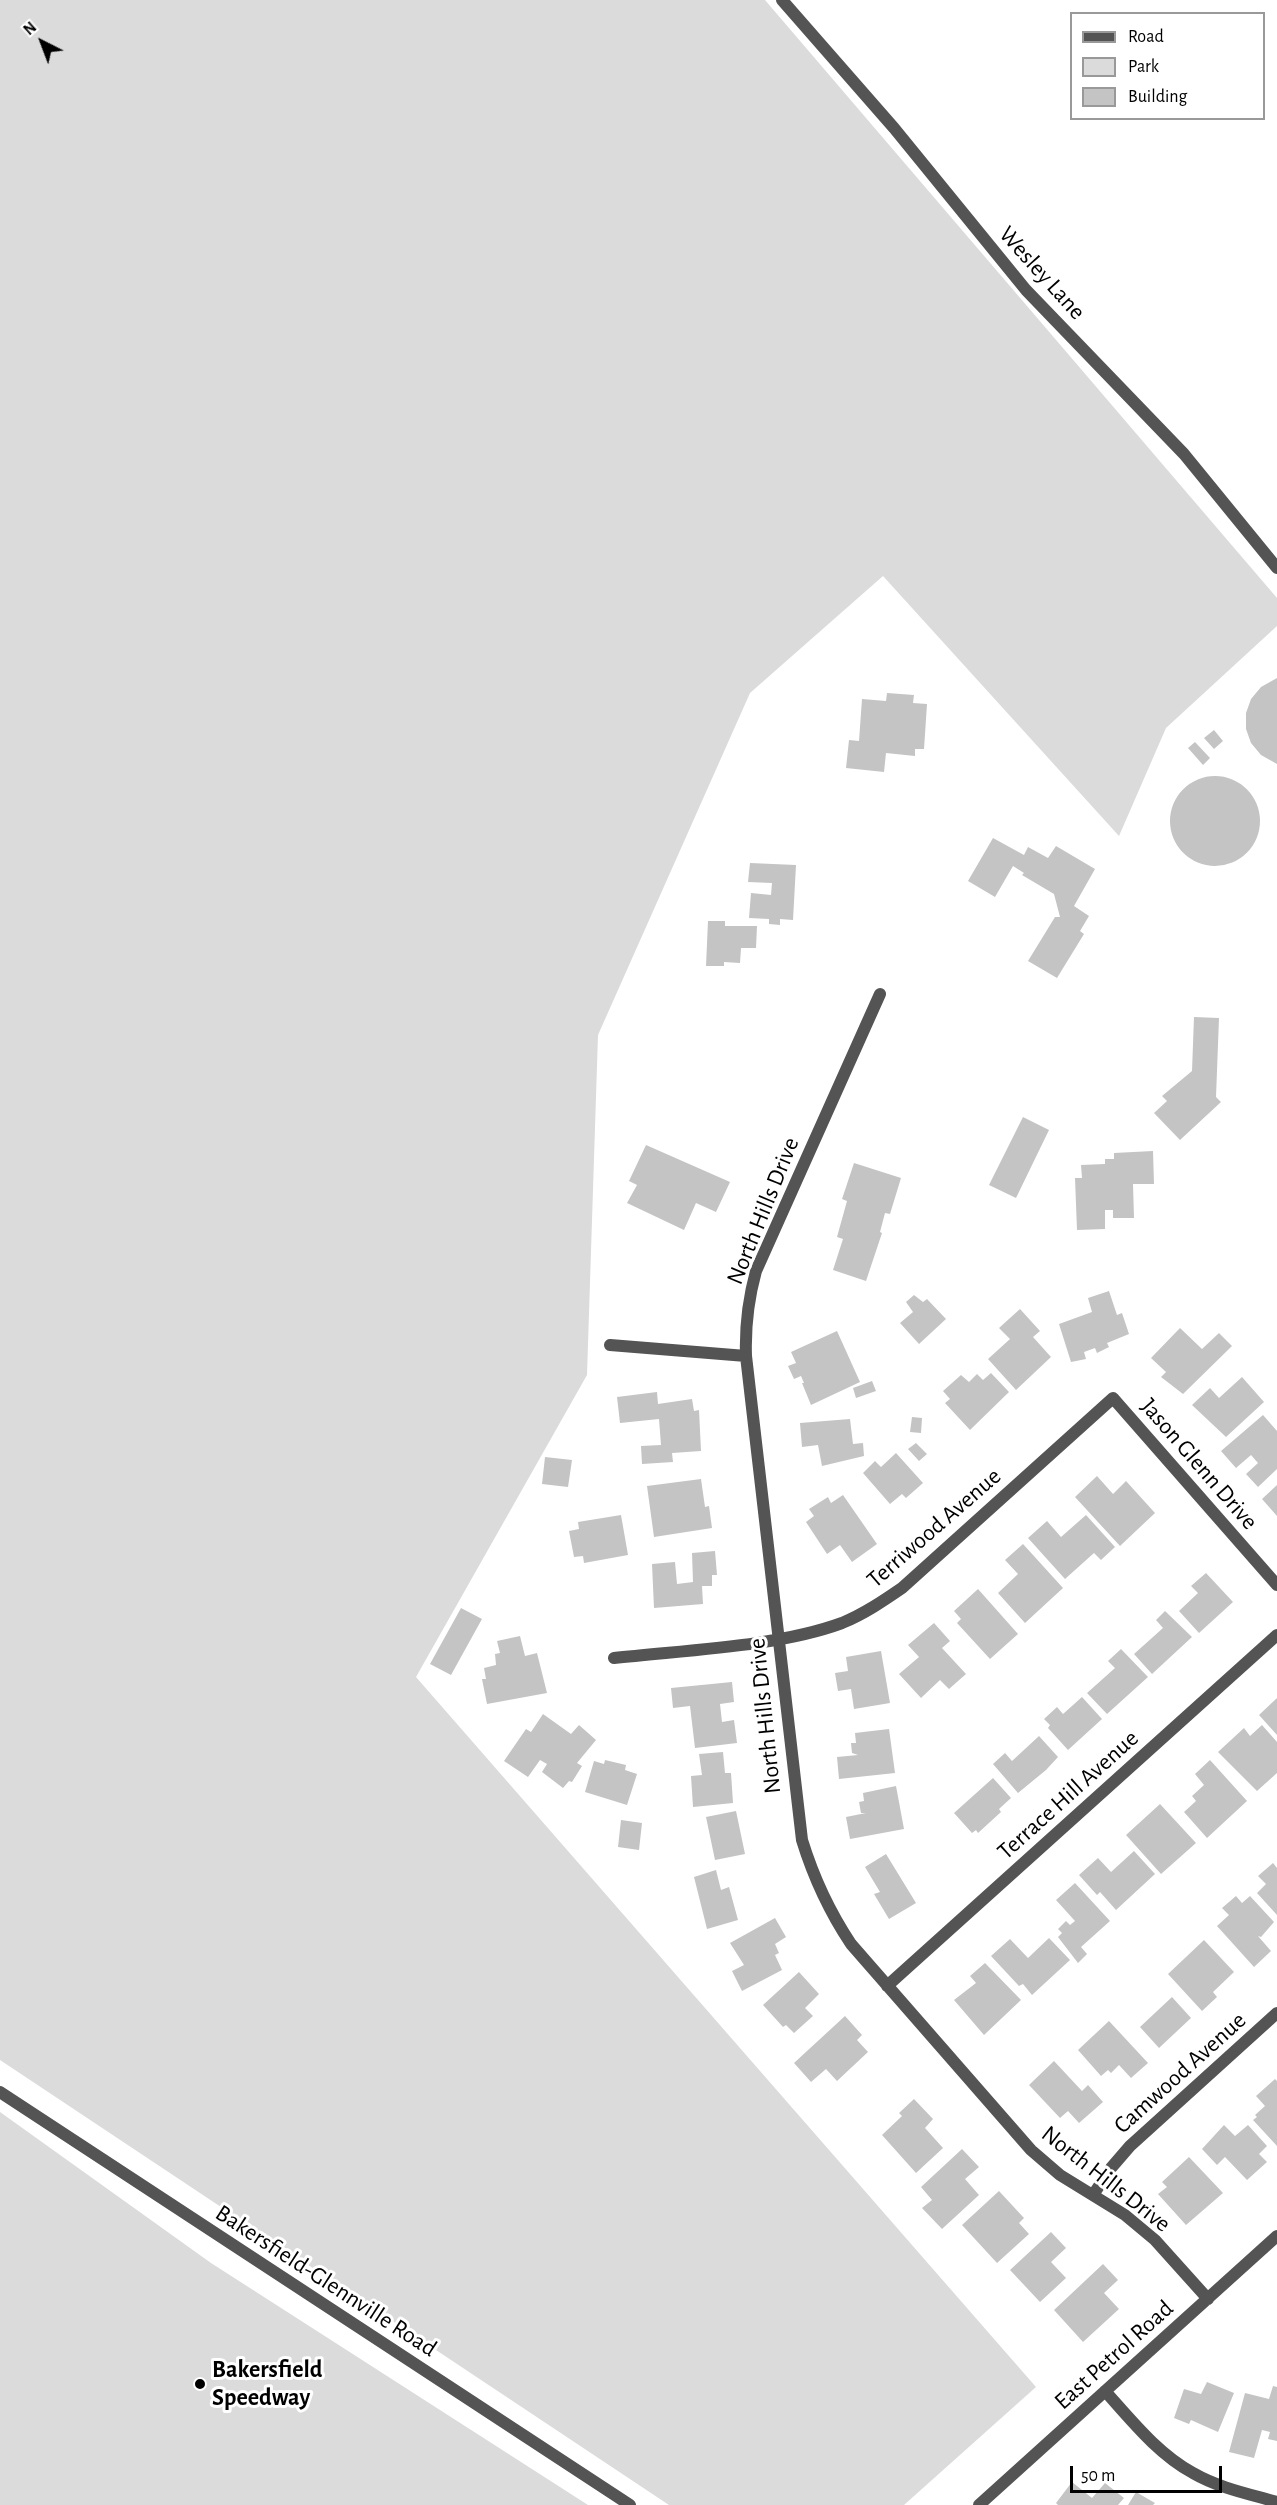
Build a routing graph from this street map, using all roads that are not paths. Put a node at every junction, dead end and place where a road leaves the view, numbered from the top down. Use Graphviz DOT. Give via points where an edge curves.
graph roads {
  1 [pos="782,0"];
  2 [pos="1277,568"];
  3 [pos="880,994"];
  4 [pos="610,1344"];
  5 [pos="746,1356"];
  6 [pos="1113,1398"];
  7 [pos="1277,1585"];
  8 [pos="1277,1635"];
  9 [pos="778,1639"];
  10 [pos="614,1658"];
  11 [pos="887,1986"];
  12 [pos="1277,2013"];
  13 [pos="0,2092"];
  14 [pos="1093,2195"];
  15 [pos="1277,2236"];
  16 [pos="1208,2299"];
  17 [pos="1105,2391"];
  18 [pos="1277,2502"];
  19 [pos="630,2505"];
  20 [pos="979,2505"];
  1 -- 2 [label="street, Wesley Lane" via="894,128 1026,290 1185,454"];
  3 -- 5 [label="street, North Hills Drive" via="756,1271 749,1299"];
  4 -- 5 [label="street"];
  5 -- 9 [label="street, North Hills Drive"];
  6 -- 7 [label="street, Jason Glenn Drive"];
  6 -- 9 [label="street, Terriwood Avenue" via="902,1588 843,1622"];
  8 -- 11 [label="street, Terrace Hill Avenue"];
  9 -- 10 [label="street, Terriwood Avenue"];
  9 -- 11 [label="street, North Hills Drive" via="802,1840 830,1912"];
  11 -- 14 [label="street, North Hills Drive" via="1031,2150 1060,2175"];
  12 -- 14 [label="street, Camwood Avenue" via="1130,2146"];
  13 -- 19 [label="street, Bakersfield-Glennville Road"];
  14 -- 16 [label="street, North Hills Drive" via="1155,2240"];
  15 -- 16 [label="street, East Petrol Road"];
  16 -- 17 [label="street, East Petrol Road"];
  17 -- 18 [label="street" via="1169,2458 1220,2485"];
  17 -- 20 [label="street, East Petrol Road"];
}
